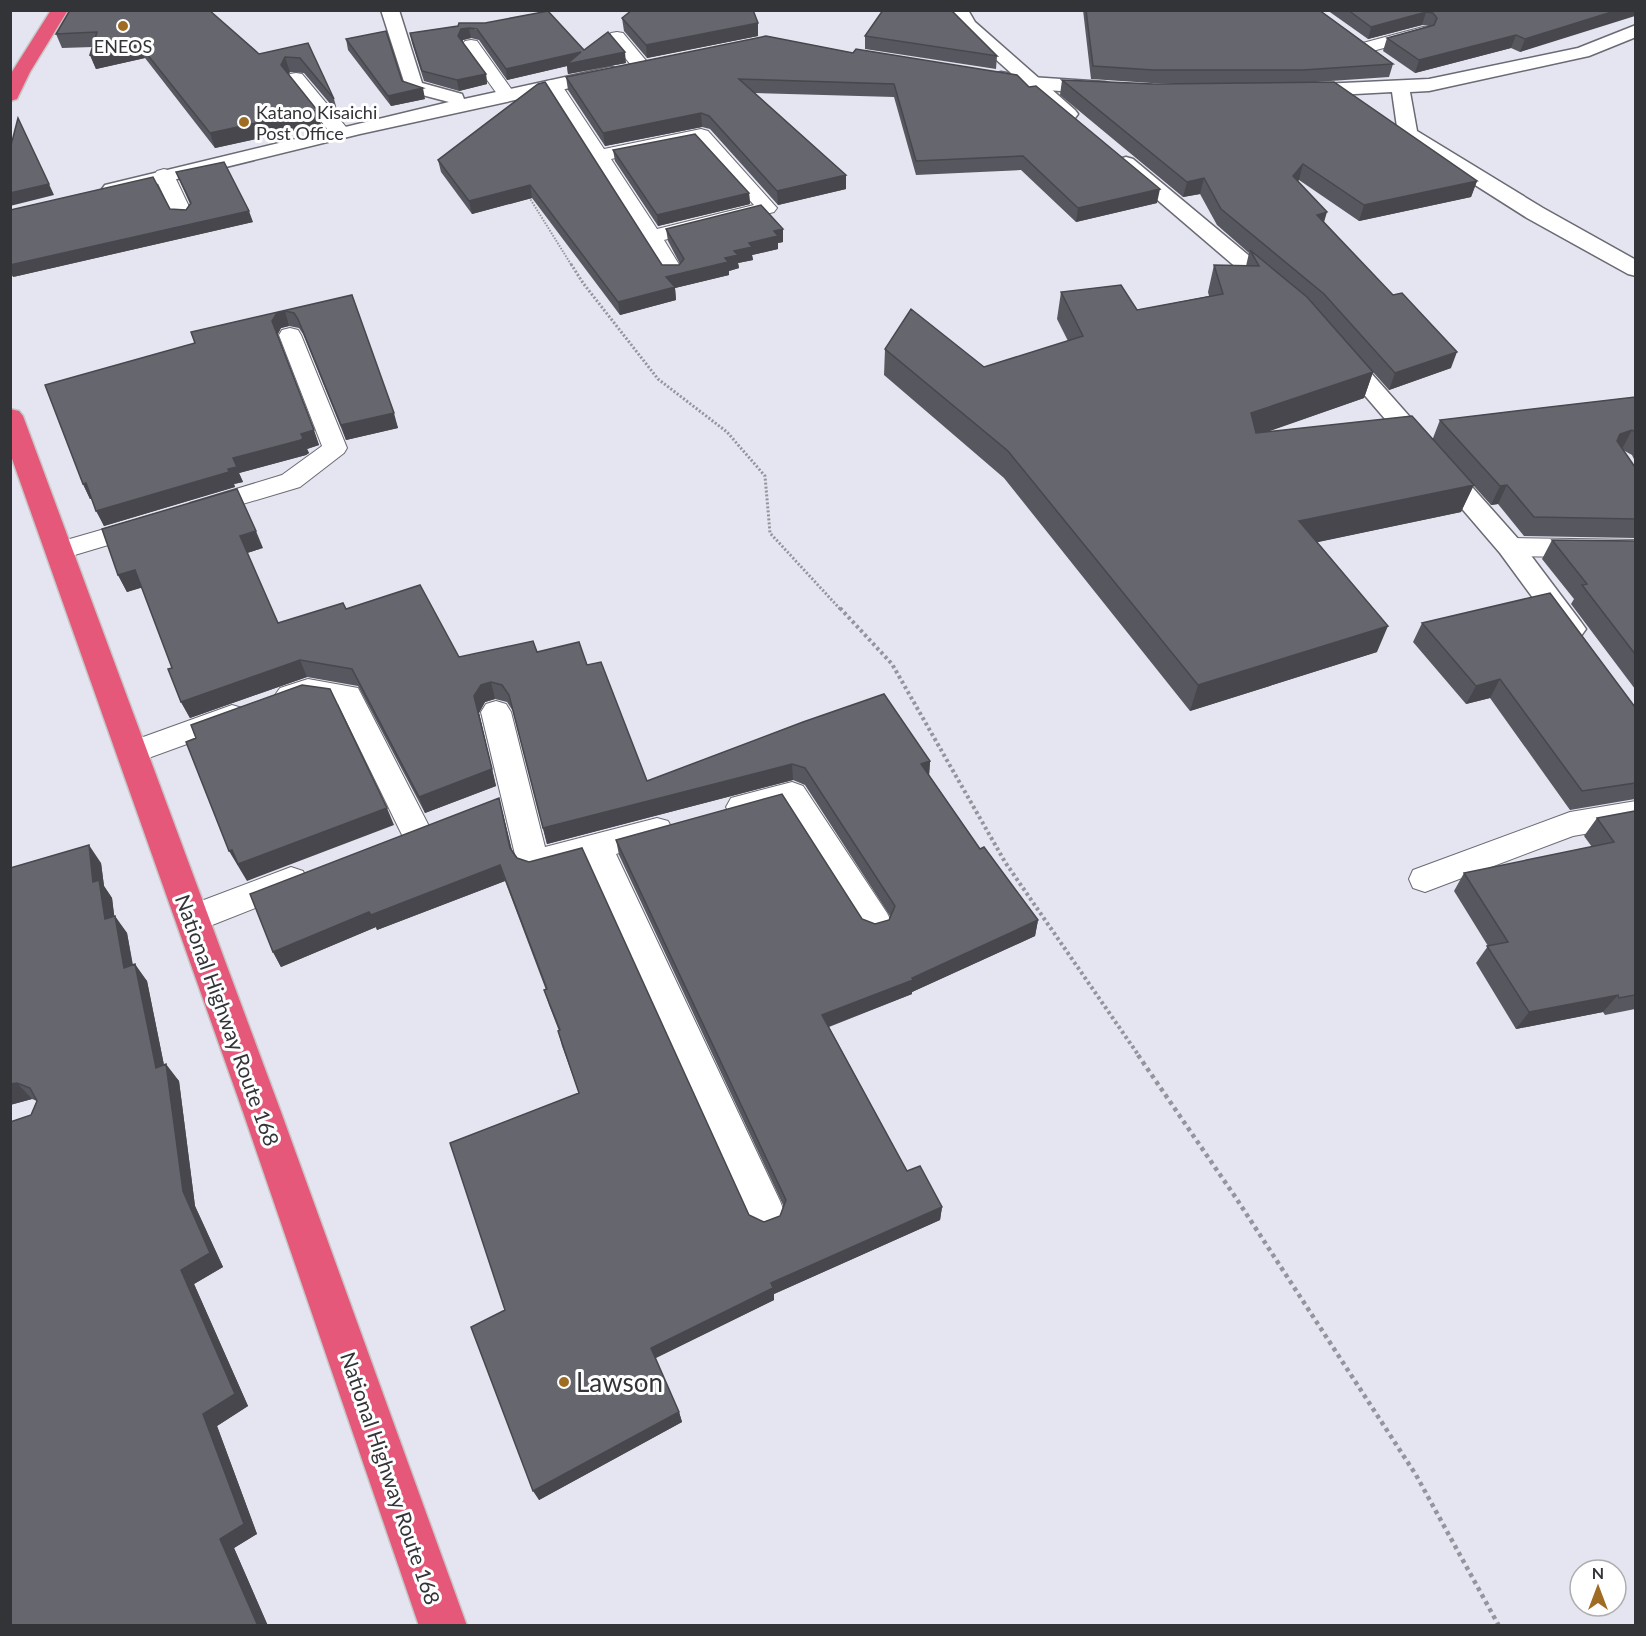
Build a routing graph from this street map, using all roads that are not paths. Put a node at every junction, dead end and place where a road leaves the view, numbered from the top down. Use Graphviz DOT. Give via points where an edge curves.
graph roads {
  1 [pos="60,10"];
  2 [pos="390,10"];
  3 [pos="959,10"];
  4 [pos="1635,30"];
  5 [pos="1423,32"];
  6 [pos="1346,35"];
  7 [pos="617,37"];
  8 [pos="471,45"];
  9 [pos="1365,48"];
  10 [pos="651,65"];
  11 [pos="984,75"];
  12 [pos="296,78"];
  13 [pos="1031,83"];
  14 [pos="553,85"];
  15 [pos="1408,86"];
  16 [pos="1127,89"];
  17 [pos="1277,91"];
  18 [pos="506,94"];
  19 [pos="10,95"];
  20 [pos="469,102"];
  21 [pos="1085,128"];
  22 [pos="339,131"];
  23 [pos="1112,151"];
  24 [pos="600,156"];
  25 [pos="164,175"];
  26 [pos="98,192"];
  27 [pos="183,215"];
  28 [pos="652,237"];
  29 [pos="1635,269"];
  30 [pos="672,271"];
  31 [pos="1300,309"];
  32 [pos="1324,334"];
  33 [pos="290,335"];
  34 [pos="10,416"];
  35 [pos="1510,547"];
  36 [pos="1635,549"];
  37 [pos="58,551"];
  38 [pos="1587,650"];
  39 [pos="496,712"];
  40 [pos="132,753"];
  41 [pos="1635,813"];
  42 [pos="384,844"];
  43 [pos="596,846"];
  44 [pos="320,869"];
  45 [pos="1425,879"];
  46 [pos="192,919"];
  47 [pos="875,923"];
  48 [pos="766,1214"];
  49 [pos="443,1626"];
  1 -- 19 [label="highway"];
  2 -- 20 [label="street" via="414,87"];
  3 -- 13 [label="street" via="968,25"];
  4 -- 15 [label="street" via="1583,52 1429,85"];
  5 -- 9 [label="lane"];
  6 -- 9 [label="street"];
  7 -- 10 [label="lane"];
  8 -- 18 [label="lane"];
  9 -- 15 [label="street"];
  10 -- 14 [label="street"];
  11 -- 13 [label="street"];
  12 -- 22 [label="lane"];
  13 -- 16 [label="street"];
  13 -- 21 [label="street"];
  14 -- 18 [label="street"];
  14 -- 24 [label="lane"];
  15 -- 17 [label="street"];
  15 -- 29 [label="street" via="1408,134"];
  18 -- 20 [label="street"];
  20 -- 22 [label="street"];
  22 -- 25 [label="street"];
  23 -- 31 [label="street"];
  24 -- 28 [label="lane"];
  24 -- 28 [label="lane" via="701,135 767,208"];
  25 -- 26 [label="street"];
  25 -- 27 [label="lane"];
  28 -- 30 [label="lane"];
  32 -- 35 [label="street"];
  33 -- 37 [label="lane" via="335,448 291,481"];
  34 -- 37 [label="highway, National Highway Route 168"];
  35 -- 36 [label="lane"];
  35 -- 38 [label="street"];
  37 -- 40 [label="highway, National Highway Route 168"];
  39 -- 43 [label="lane" via="504,798 533,863"];
  40 -- 42 [label="lane" via="308,689 348,695 427,828"];
  40 -- 46 [label="highway, National Highway Route 168"];
  41 -- 45 [label="lane" via="1570,824"];
  43 -- 47 [label="lane" via="792,794"];
  43 -- 48 [label="lane"];
  44 -- 46 [label="lane"];
  46 -- 49 [label="highway, National Highway Route 168"];
}
